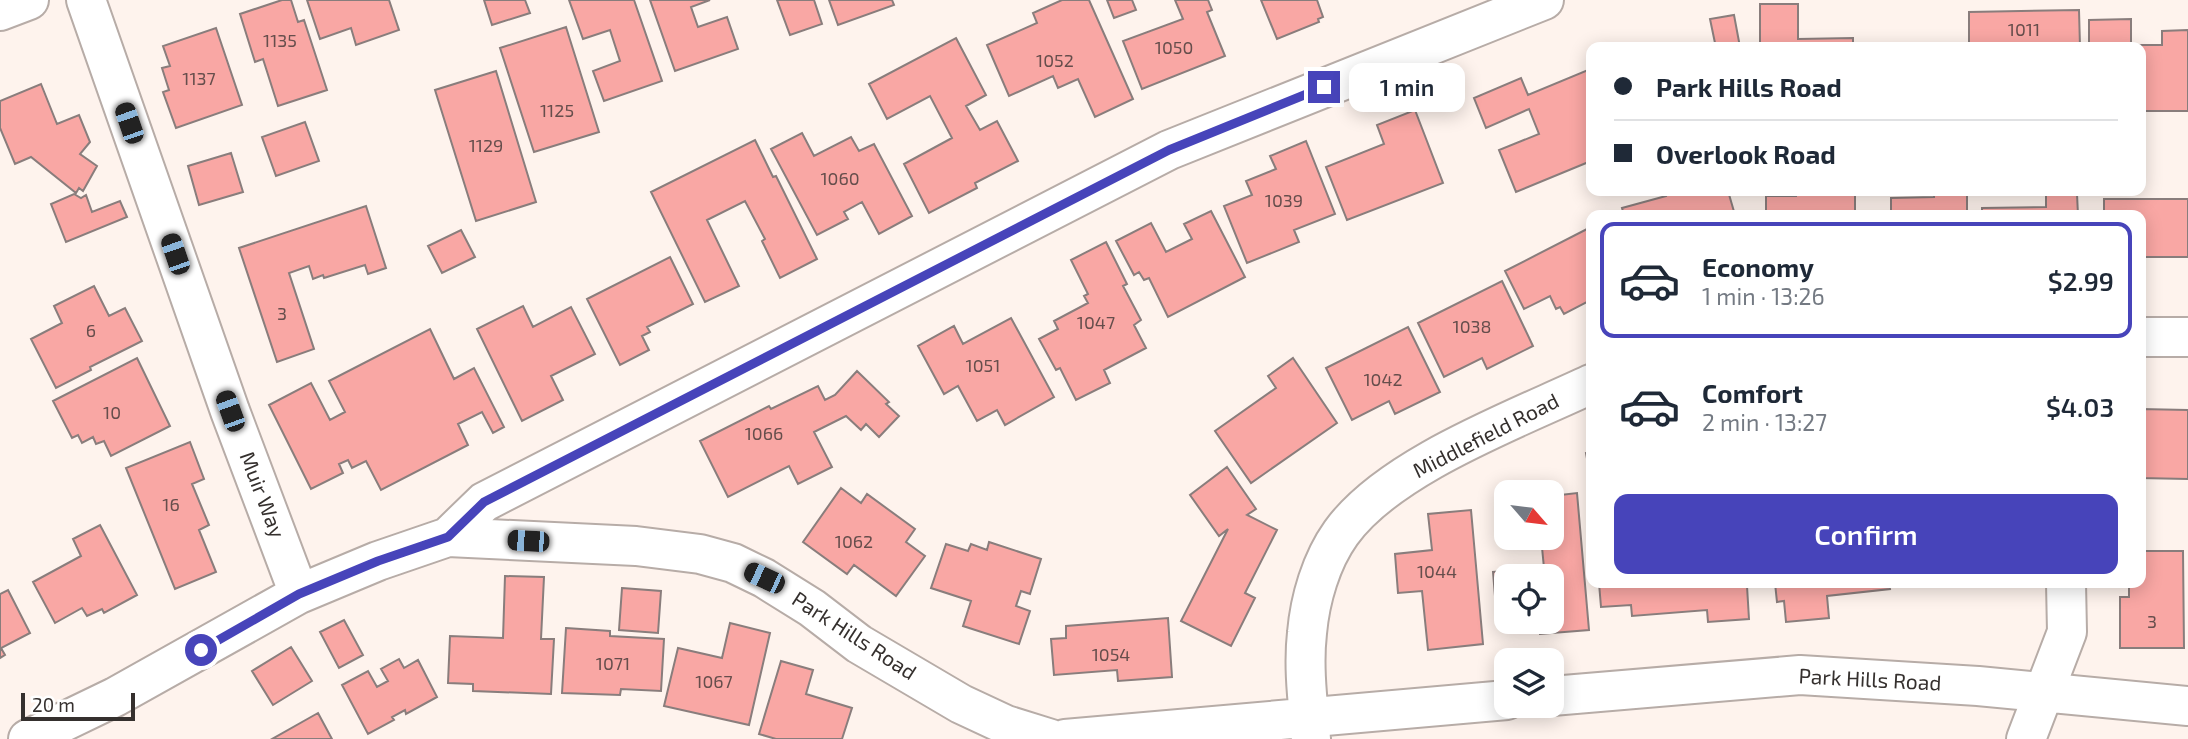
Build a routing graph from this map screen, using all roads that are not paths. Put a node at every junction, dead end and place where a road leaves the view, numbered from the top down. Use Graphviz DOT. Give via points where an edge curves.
graph roads {
  1 [pos="29,0"];
  2 [pos="86,0"];
  3 [pos="1545,0"];
  4 [pos="0,10"];
  5 [pos="2146,337"];
  6 [pos="2188,337"];
  7 [pos="1586,386"];
  8 [pos="448,537"];
  9 [pos="2066,588"];
  10 [pos="299,594"];
  11 [pos="2043,694"];
  12 [pos="1564,695"];
  13 [pos="1494,702"];
  14 [pos="2188,706"];
  15 [pos="1310,729"];
  16 [pos="28,739"];
  17 [pos="1051,739"];
  18 [pos="1065,739"];
  19 [pos="2026,739"];
  1 -- 4 [label="street"];
  2 -- 10 [label="street, Muir Way"];
  3 -- 8 [label="street" via="1169,150 484,502"];
  5 -- 6 [label="street"];
  7 -- 15 [label="street, Middlefield Road" via="1439,456 1372,501 1341,533 1312,599 1306,633"];
  8 -- 10 [label="street, Park Hills Road"];
  8 -- 17 [label="street, Park Hills Road" via="636,546 733,563 764,578 859,644 961,704"];
  9 -- 11 [label="street" via="2067,632"];
  10 -- 16 [label="street, Park Hills Road"];
  11 -- 12 [label="street, Park Hills Road" via="1800,675"];
  11 -- 14 [label="street, Park Hills Road"];
  11 -- 19 [label="street"];
  13 -- 15 [label="street"];
  15 -- 18 [label="street"];
}
